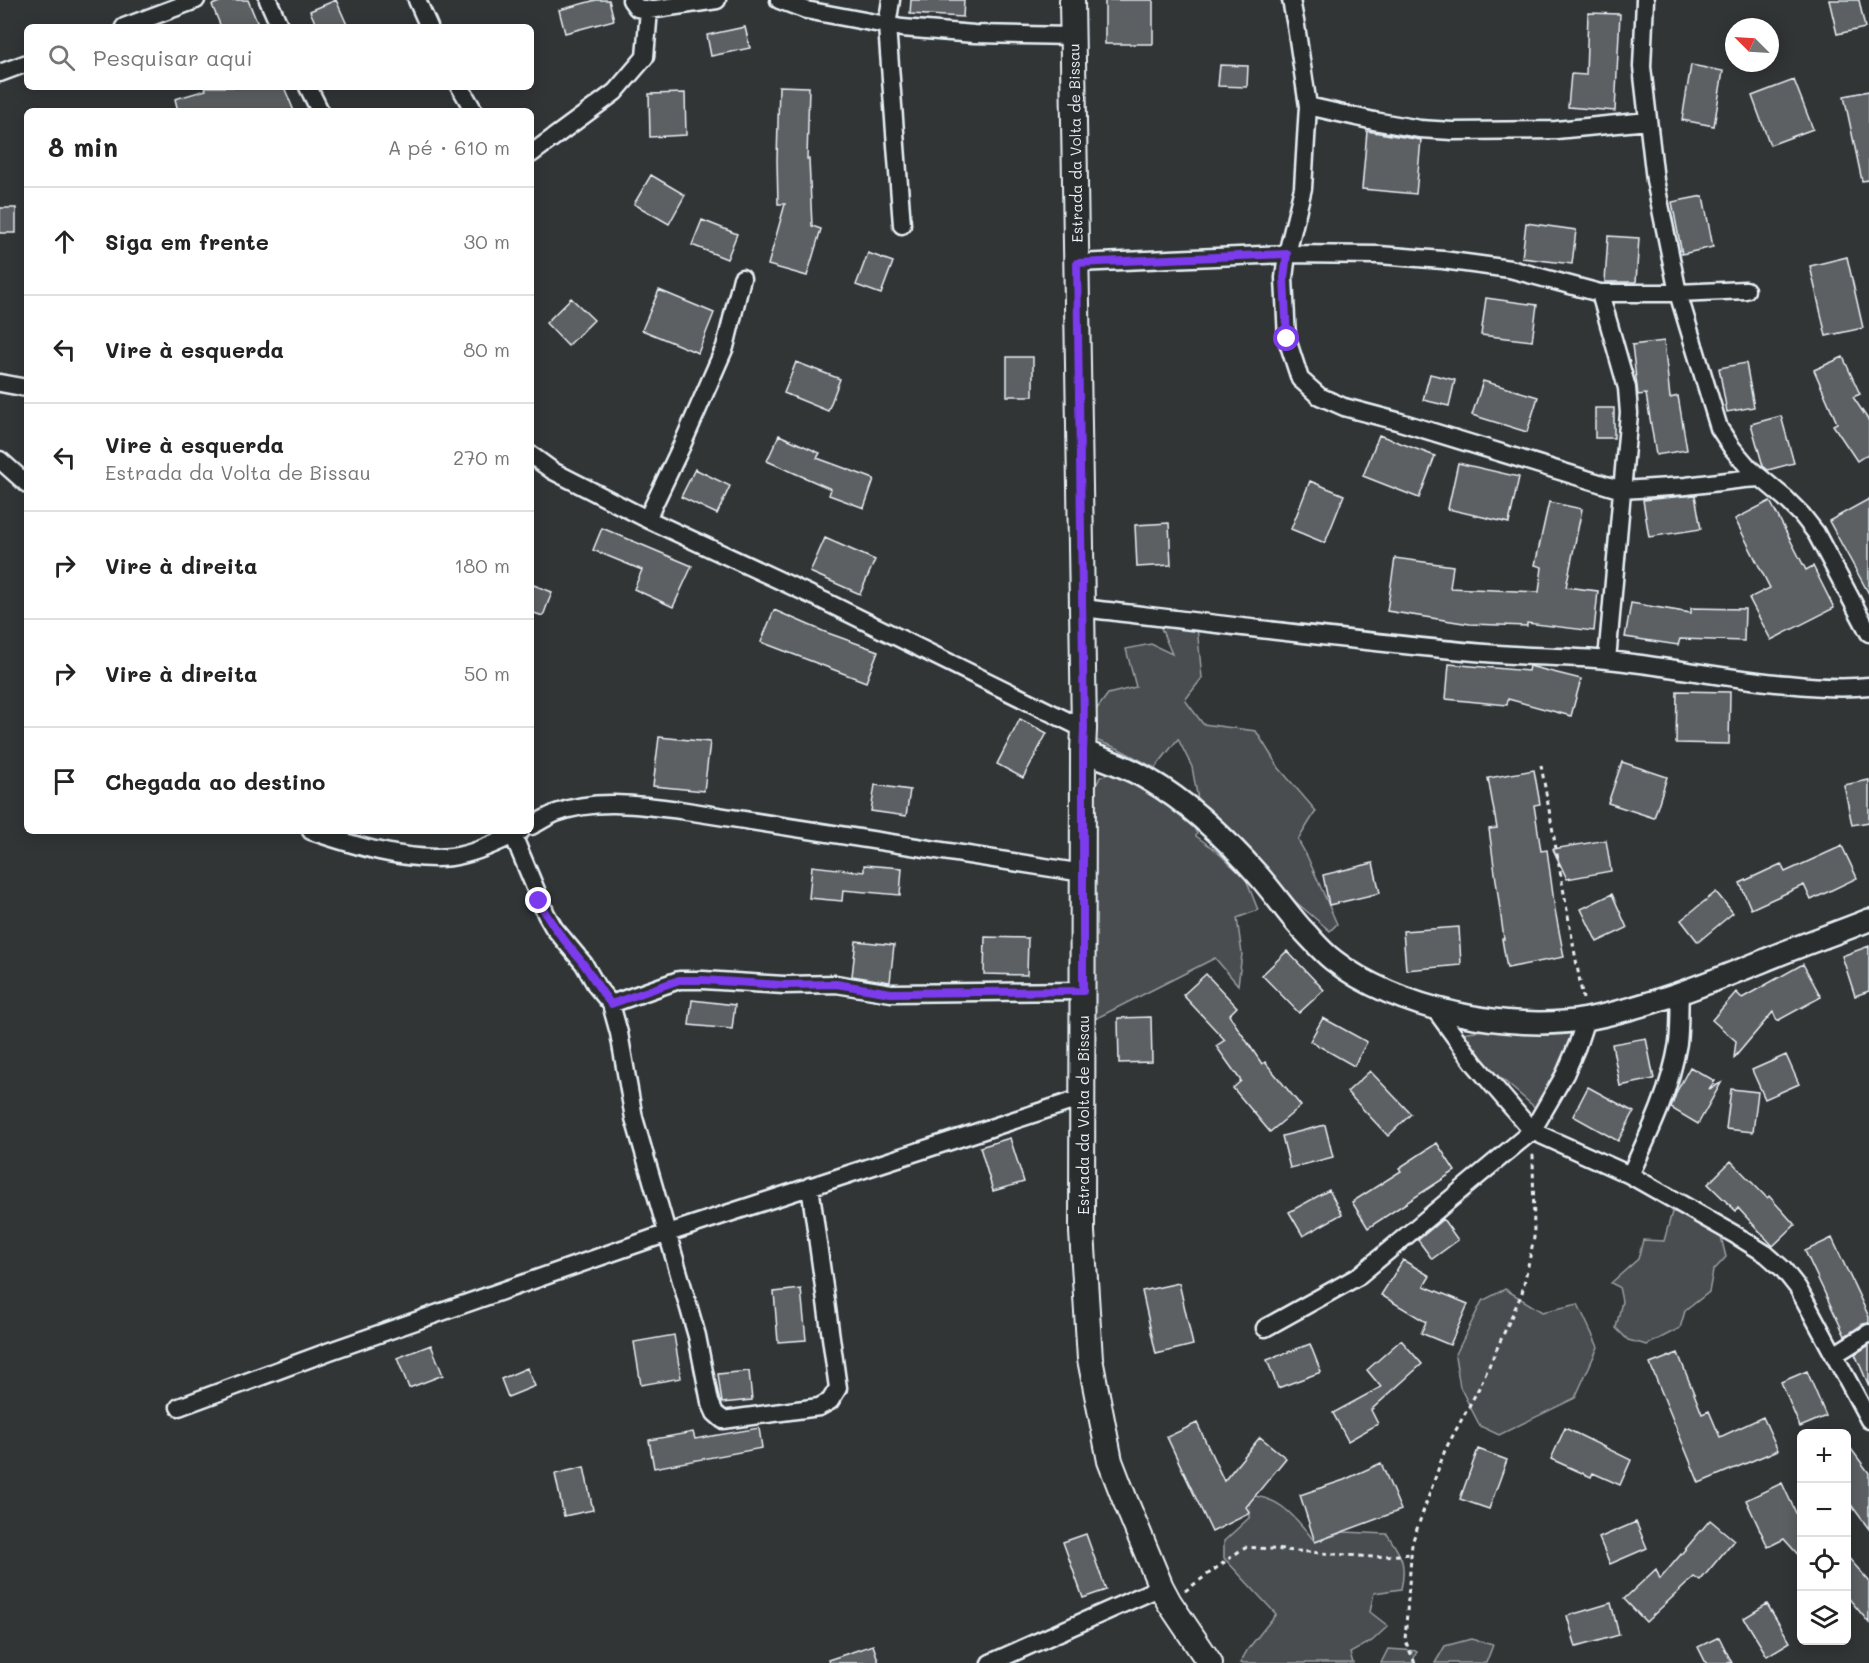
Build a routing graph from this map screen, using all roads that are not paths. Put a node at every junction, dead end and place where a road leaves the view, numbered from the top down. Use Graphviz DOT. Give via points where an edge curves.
graph roads {
  1 [pos="196,0"];
  2 [pos="417,0"];
  3 [pos="630,0"];
  4 [pos="717,0"];
  5 [pos="779,0"];
  6 [pos="891,0"];
  7 [pos="1072,0"];
  8 [pos="1291,0"];
  9 [pos="1645,0"];
  10 [pos="273,1"];
  11 [pos="649,10"];
  12 [pos="132,24"];
  13 [pos="279,24"];
  14 [pos="428,24"];
  15 [pos="887,26"];
  16 [pos="1072,36"];
  17 [pos="24,64"];
  18 [pos="0,73"];
  19 [pos="310,90"];
  20 [pos="462,90"];
  21 [pos="1308,106"];
  22 [pos="318,108"];
  23 [pos="472,108"];
  24 [pos="1648,122"];
  25 [pos="534,152"];
  26 [pos="903,225"];
  27 [pos="1287,254"];
  28 [pos="1077,263"];
  29 [pos="742,278"];
  30 [pos="1746,290"];
  31 [pos="1600,293"];
  32 [pos="1678,293"];
  33 [pos="0,383"];
  34 [pos="24,387"];
  35 [pos="534,457"];
  36 [pos="0,460"];
  37 [pos="1761,478"];
  38 [pos="24,481"];
  39 [pos="1622,490"];
  40 [pos="647,519"];
  41 [pos="1083,608"];
  42 [pos="1869,633"];
  43 [pos="1607,660"];
  44 [pos="1869,686"];
  45 [pos="1084,740"];
  46 [pos="534,824"];
  47 [pos="320,834"];
  48 [pos="515,834"];
  49 [pos="517,834"];
  50 [pos="1083,873"];
  51 [pos="1869,920"];
  52 [pos="1083,991"];
  53 [pos="1680,992"];
  54 [pos="611,1004"];
  55 [pos="1434,1008"];
  56 [pos="1586,1019"];
  57 [pos="1082,1098"];
  58 [pos="1532,1131"];
  59 [pos="1630,1175"];
  60 [pos="810,1186"];
  61 [pos="668,1233"];
  62 [pos="1265,1328"];
  63 [pos="1869,1333"];
  64 [pos="1834,1355"];
  65 [pos="179,1407"];
  66 [pos="1869,1420"];
  67 [pos="1165,1595"];
  68 [pos="990,1663"];
  69 [pos="1210,1663"];
  1 -- 12 [label="street"];
  2 -- 14 [label="street"];
  3 -- 11 [label="street" via="637,8"];
  4 -- 11 [label="street"];
  5 -- 15 [label="street" via="806,10"];
  6 -- 15 [label="street"];
  7 -- 16 [label="main road, Estrada da Volta de Bissau"];
  8 -- 21 [label="street"];
  9 -- 24 [label="street" via="1642,67"];
  10 -- 13 [label="street"];
  11 -- 25 [label="street" via="645,57 615,92"];
  15 -- 16 [label="street"];
  15 -- 26 [label="street"];
  16 -- 28 [label="main road, Estrada da Volta de Bissau"];
  17 -- 18 [label="street"];
  19 -- 22 [label="street"];
  20 -- 23 [label="street"];
  21 -- 24 [label="street" via="1420,129 1452,131 1556,130"];
  21 -- 27 [label="street" via="1303,188"];
  24 -- 32 [label="street" via="1655,180"];
  27 -- 28 [label="street"];
  27 -- 31 [label="street" via="1443,260 1510,269"];
  27 -- 39 [label="street" via="1287,339 1300,379 1319,396"];
  28 -- 41 [label="main road, Estrada da Volta de Bissau"];
  29 -- 40 [label="street" via="725,347"];
  30 -- 32 [label="street"];
  31 -- 32 [label="street"];
  31 -- 39 [label="street" via="1627,388 1629,413"];
  32 -- 37 [label="street" via="1719,428"];
  33 -- 34 [label="street"];
  35 -- 40 [label="street" via="553,471"];
  36 -- 38 [label="street"];
  37 -- 39 [label="street"];
  37 -- 42 [label="street" via="1816,533"];
  39 -- 43 [label="street"];
  40 -- 45 [label="street" via="824,601"];
  41 -- 43 [label="street" via="1378,644"];
  41 -- 45 [label="main road, Estrada da Volta de Bissau"];
  43 -- 44 [label="street" via="1809,687"];
  45 -- 50 [label="main road, Estrada da Volta de Bissau"];
  45 -- 55 [label="street" via="1150,780 1202,820 1233,848 1332,959 1369,984"];
  46 -- 50 [label="street" via="572,809 627,804"];
  47 -- 48 [label="street" via="386,852 451,857 471,853"];
  49 -- 54 [label="street" via="546,914"];
  50 -- 52 [label="main road, Estrada da Volta de Bissau"];
  51 -- 53 [label="street"];
  52 -- 54 [label="street" via="891,993 836,984 679,980"];
  52 -- 57 [label="main road, Estrada da Volta de Bissau"];
  53 -- 56 [label="street"];
  53 -- 59 [label="street" via="1678,1041 1671,1077"];
  54 -- 61 [label="street" via="634,1118"];
  55 -- 56 [label="street" via="1502,1021"];
  55 -- 58 [label="street"];
  56 -- 58 [label="street" via="1565,1074"];
  57 -- 60 [label="street"];
  57 -- 67 [label="main road, Estrada da Volta de Bissau" via="1083,1232 1090,1359 1110,1461"];
  58 -- 59 [label="street"];
  58 -- 62 [label="street" via="1357,1277"];
  59 -- 64 [label="street" via="1734,1234 1784,1269"];
  60 -- 61 [label="street"];
  60 -- 61 [label="street" via="838,1388 830,1401 819,1407 723,1420 715,1413"];
  61 -- 65 [label="street"];
  63 -- 64 [label="street"];
  64 -- 66 [label="street"];
  67 -- 68 [label="street"];
  67 -- 69 [label="main road, Estrada da Volta de Bissau"];
}
